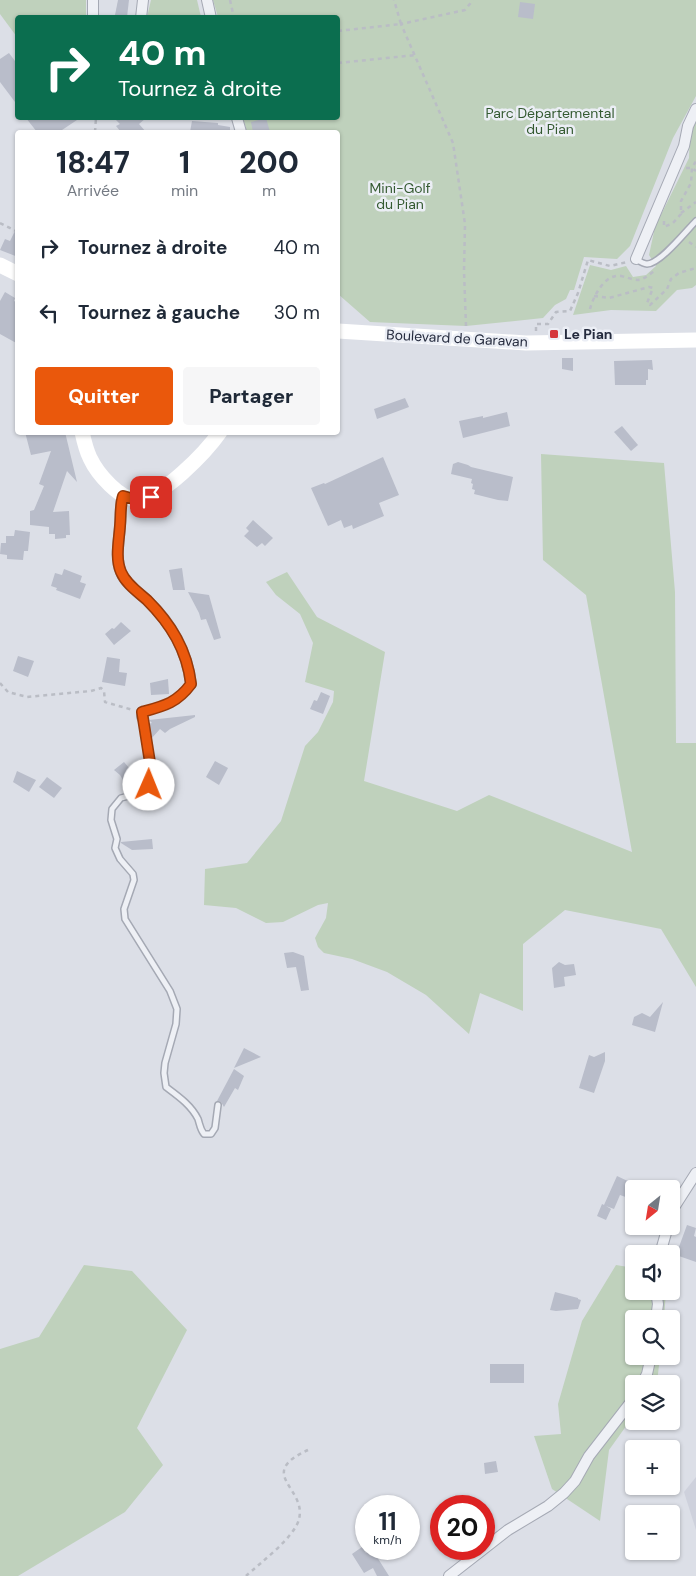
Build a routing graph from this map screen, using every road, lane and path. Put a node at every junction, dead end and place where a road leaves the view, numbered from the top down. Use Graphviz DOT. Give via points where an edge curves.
graph roads {
  1 [pos="93,0"];
  2 [pos="143,0"];
  3 [pos="207,0"];
  4 [pos="230,0"];
  5 [pos="394,0"];
  6 [pos="473,0"];
  7 [pos="92,15"];
  8 [pos="141,15"];
  9 [pos="210,15"];
  10 [pos="233,15"];
  11 [pos="401,24"];
  12 [pos="340,31"];
  13 [pos="416,55"];
  14 [pos="340,63"];
  15 [pos="696,109"];
  16 [pos="696,161"];
  17 [pos="692,168"];
  18 [pos="696,171"];
  19 [pos="684,173"];
  20 [pos="696,202"];
  21 [pos="681,214"];
  22 [pos="664,218"];
  23 [pos="696,221"];
  24 [pos="0,223"];
  25 [pos="15,230"];
  26 [pos="689,242"];
  27 [pos="696,247"];
  28 [pos="631,261"];
  29 [pos="0,265"];
  30 [pos="696,268"];
  31 [pos="15,272"];
  32 [pos="594,296"];
  33 [pos="548,324"];
  34 [pos="340,331"];
  35 [pos="467,340"];
  36 [pos="696,340"];
  37 [pos="83,435"];
  38 [pos="218,435"];
  39 [pos="123,496"];
  40 [pos="0,683"];
  41 [pos="191,684"];
  42 [pos="129,710"];
  43 [pos="218,1104"];
  44 [pos="696,1173"];
  45 [pos="680,1199"];
  46 [pos="625,1410"];
  47 [pos="308,1450"];
  48 [pos="246,1576"];
  49 [pos="449,1576"];
  1 -- 7 [label="street"];
  2 -- 8 [label="street"];
  3 -- 9 [label="street"];
  4 -- 10 [label="path"];
  5 -- 11 [label="path"];
  6 -- 11 [label="path" via="465,10"];
  11 -- 12 [label="path"];
  11 -- 13 [label="path"];
  13 -- 14 [label="path"];
  13 -- 35 [label="path" via="453,143 465,224"];
  15 -- 28 [label="street" via="684,146"];
  16 -- 17 [label="path"];
  17 -- 18 [label="path"];
  17 -- 19 [label="path" via="686,168"];
  17 -- 21 [label="path" via="691,183 681,201"];
  20 -- 21 [label="path"];
  21 -- 22 [label="path" via="664,228"];
  23 -- 28 [label="lane" via="670,250 653,262"];
  24 -- 25 [label="path"];
  26 -- 27 [label="path"];
  28 -- 33 [label="path" via="610,266 588,260 570,311 556,312"];
  29 -- 31 [label="street"];
  30 -- 32 [label="path" via="671,279 667,289 650,305 647,302 653,288 649,287 609,298"];
  34 -- 35 [label="street, Boulevard de Garavan"];
  35 -- 36 [label="street, Boulevard de Garavan" via="543,343"];
  37 -- 39 [label="street" via="97,472"];
  38 -- 39 [label="street" via="163,490 137,500"];
  39 -- 41 [label="street" via="118,554 121,573 164,619 180,642 189,666"];
  40 -- 42 [label="path" via="8,692 27,698 101,688 105,702"];
  41 -- 43 [label="lane" via="183,695 142,715 152,775 149,785 140,793 121,798 112,809 111,820 117,839 115,848 134,880 124,908 125,919 170,991 177,1009 165,1062 166,1087 190,1107 204,1134 211,1134 215,1128"];
  44 -- 45 [label="street"];
  46 -- 49 [label="street" via="564,1493 508,1530"];
  47 -- 48 [label="path" via="290,1460 283,1470 300,1509 299,1520 289,1537"];
}
